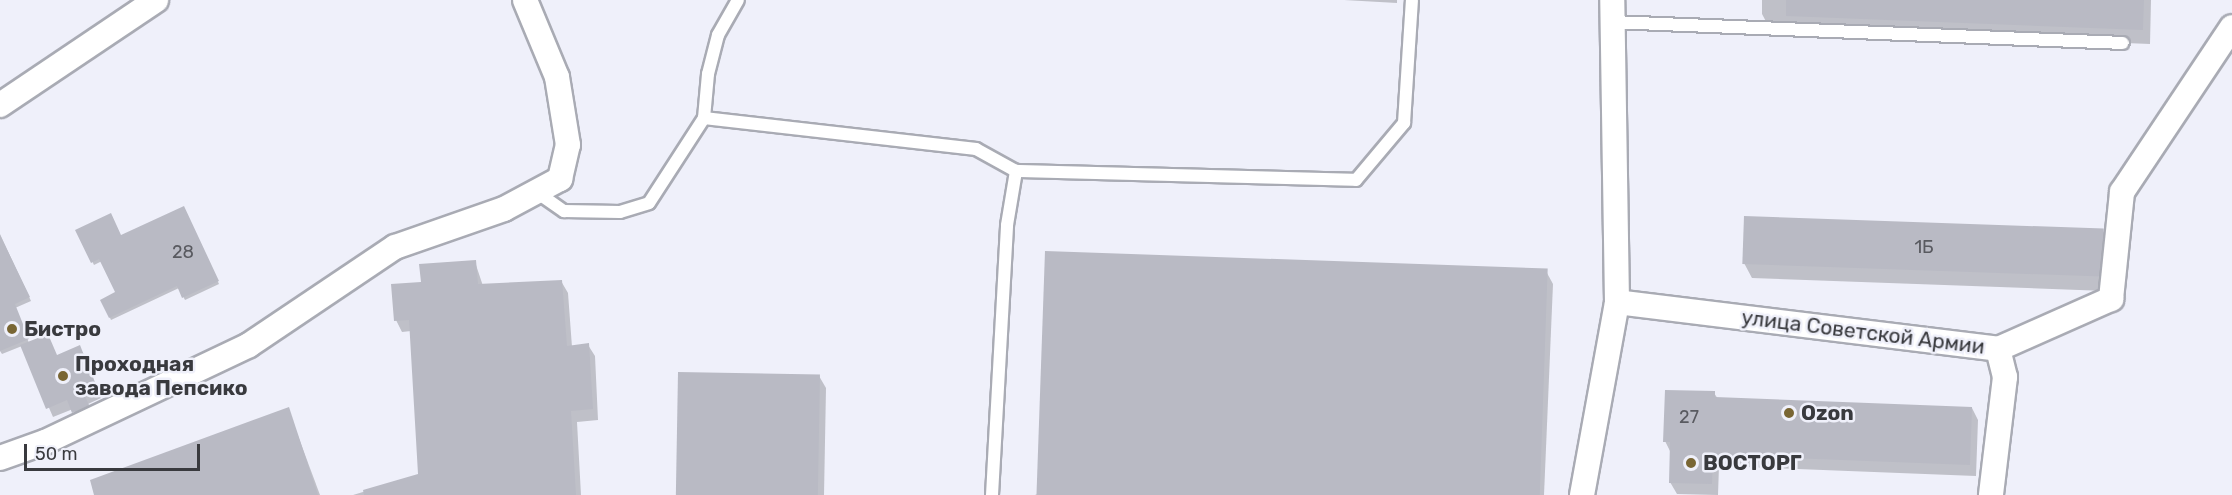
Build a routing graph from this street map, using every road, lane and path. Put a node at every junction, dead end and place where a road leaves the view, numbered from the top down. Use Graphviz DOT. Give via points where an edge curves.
graph roads {
  1 [pos="156,0"];
  2 [pos="525,0"];
  3 [pos="738,0"];
  4 [pos="1412,0"];
  5 [pos="1612,11"];
  6 [pos="2232,27"];
  7 [pos="2123,43"];
  8 [pos="0,105"];
  9 [pos="704,118"];
  10 [pos="1016,171"];
  11 [pos="538,193"];
  12 [pos="1617,302"];
  13 [pos="1998,349"];
  14 [pos="0,458"];
  15 [pos="992,495"];
  16 [pos="1582,495"];
  17 [pos="1991,495"];
  1 -- 8 [label="street"];
  2 -- 11 [label="street" via="557,77 568,145 560,179"];
  3 -- 9 [label="lane" via="718,34 708,74"];
  4 -- 10 [label="lane" via="1404,123 1356,180"];
  5 -- 7 [label="lane"];
  5 -- 12 [label="street"];
  6 -- 13 [label="street" via="2122,192 2111,299"];
  9 -- 10 [label="lane" via="976,149"];
  9 -- 11 [label="lane" via="650,203 620,212 564,211"];
  10 -- 15 [label="lane" via="1007,225"];
  11 -- 14 [label="street" via="395,247 249,345 45,442"];
  12 -- 13 [label="street, улица Советской Армии"];
  12 -- 16 [label="street"];
  13 -- 17 [label="street, улица Советской Армии" via="2005,377"];
}
